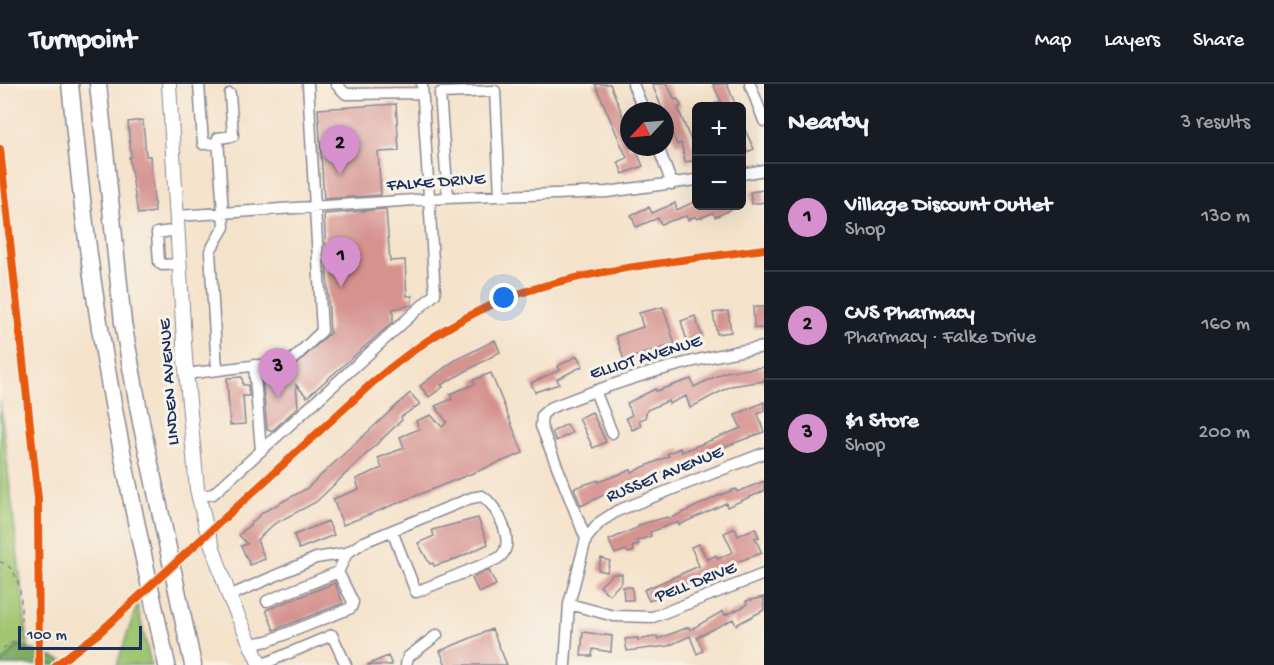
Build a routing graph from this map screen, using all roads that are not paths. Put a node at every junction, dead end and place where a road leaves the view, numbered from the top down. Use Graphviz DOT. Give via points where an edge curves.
graph roads {
  1 [pos="59,84"];
  2 [pos="70,84"];
  3 [pos="98,84"];
  4 [pos="108,84"];
  5 [pos="169,84"];
  6 [pos="199,84"];
  7 [pos="308,84"];
  8 [pos="336,84"];
  9 [pos="633,84"];
  10 [pos="750,84"];
  11 [pos="422,89"];
  12 [pos="230,94"];
  13 [pos="640,102"];
  14 [pos="764,121"];
  15 [pos="218,143"];
  16 [pos="661,156"];
  17 [pos="108,170"];
  18 [pos="764,170"];
  19 [pos="746,173"];
  20 [pos="692,181"];
  21 [pos="672,184"];
  22 [pos="500,195"];
  23 [pos="448,198"];
  24 [pos="428,199"];
  25 [pos="315,206"];
  26 [pos="223,212"];
  27 [pos="178,223"];
  28 [pos="89,255"];
  29 [pos="180,264"];
  30 [pos="764,347"];
  31 [pos="254,365"];
  32 [pos="217,370"];
  33 [pos="186,374"];
  34 [pos="595,390"];
  35 [pos="612,433"];
  36 [pos="261,451"];
  37 [pos="764,453"];
  38 [pos="198,497"];
  39 [pos="392,531"];
  40 [pos="586,539"];
  41 [pos="346,553"];
  42 [pos="284,572"];
  43 [pos="338,572"];
  44 [pos="764,574"];
  45 [pos="291,591"];
  46 [pos="229,596"];
  47 [pos="267,601"];
  48 [pos="569,604"];
  49 [pos="282,635"];
  50 [pos="437,635"];
  51 [pos="250,644"];
  52 [pos="290,652"];
  53 [pos="167,664"];
  54 [pos="193,665"];
  55 [pos="260,665"];
  56 [pos="346,665"];
  57 [pos="406,665"];
  58 [pos="565,665"];
  1 -- 28 [label="highway"];
  2 -- 28 [label="highway"];
  3 -- 17 [label="highway"];
  4 -- 17 [label="highway"];
  5 -- 27 [label="main road, LINDEN AVENUE"];
  6 -- 15 [label="street" via="203,144"];
  7 -- 25 [label="street"];
  8 -- 11 [label="street" via="346,94"];
  9 -- 13 [label="street"];
  10 -- 14 [label="street"];
  11 -- 24 [label="street"];
  12 -- 15 [label="street" via="233,136 218,138"];
  15 -- 26 [label="street"];
  16 -- 21 [label="street"];
  17 -- 54 [label="highway" via="123,323"];
  18 -- 19 [label="street"];
  20 -- 21 [label="street, FALKE DRIVE"];
  21 -- 22 [label="street, FALKE DRIVE" via="607,192"];
  22 -- 23 [label="street, FALKE DRIVE"];
  22 -- 23 [label="street" via="495,91 440,93"];
  23 -- 24 [label="street, FALKE DRIVE"];
  24 -- 25 [label="street, FALKE DRIVE"];
  24 -- 36 [label="street" via="435,294"];
  25 -- 26 [label="street, FALKE DRIVE"];
  25 -- 31 [label="street" via="322,331 291,361"];
  26 -- 27 [label="street, FALKE DRIVE"];
  26 -- 32 [label="street" via="224,228 210,251"];
  27 -- 29 [label="main road, LINDEN AVENUE"];
  27 -- 29 [label="street" via="157,233 159,262"];
  28 -- 53 [label="highway"];
  29 -- 33 [label="main road, LINDEN AVENUE"];
  30 -- 34 [label="street, ELLIOT AVENUE" via="712,355"];
  31 -- 32 [label="street"];
  31 -- 36 [label="street"];
  32 -- 33 [label="street"];
  33 -- 38 [label="main road, LINDEN AVENUE"];
  34 -- 35 [label="street"];
  34 -- 40 [label="street, ELLIOT AVENUE" via="550,408 542,415 541,426"];
  36 -- 38 [label="street" via="213,494"];
  37 -- 40 [label="street, RUSSET AVENUE" via="617,511 600,522"];
  38 -- 46 [label="main road, LINDEN AVENUE"];
  39 -- 39 [label="street" via="482,496 494,509 507,546 498,559 416,592"];
  39 -- 41 [label="street"];
  40 -- 48 [label="street"];
  41 -- 42 [label="street" via="316,558"];
  41 -- 43 [label="street"];
  42 -- 45 [label="street"];
  42 -- 46 [label="street"];
  43 -- 45 [label="street"];
  43 -- 49 [label="street" via="354,602 351,608"];
  44 -- 48 [label="street, PELL DRIVE" via="653,617 614,616"];
  45 -- 47 [label="street"];
  46 -- 51 [label="main road, LINDEN AVENUE"];
  48 -- 58 [label="street"];
  49 -- 51 [label="street"];
  49 -- 52 [label="street"];
  50 -- 57 [label="street" via="408,657"];
  51 -- 55 [label="main road, LINDEN AVENUE"];
  52 -- 55 [label="street"];
  52 -- 56 [label="street" via="332,635"];
}
